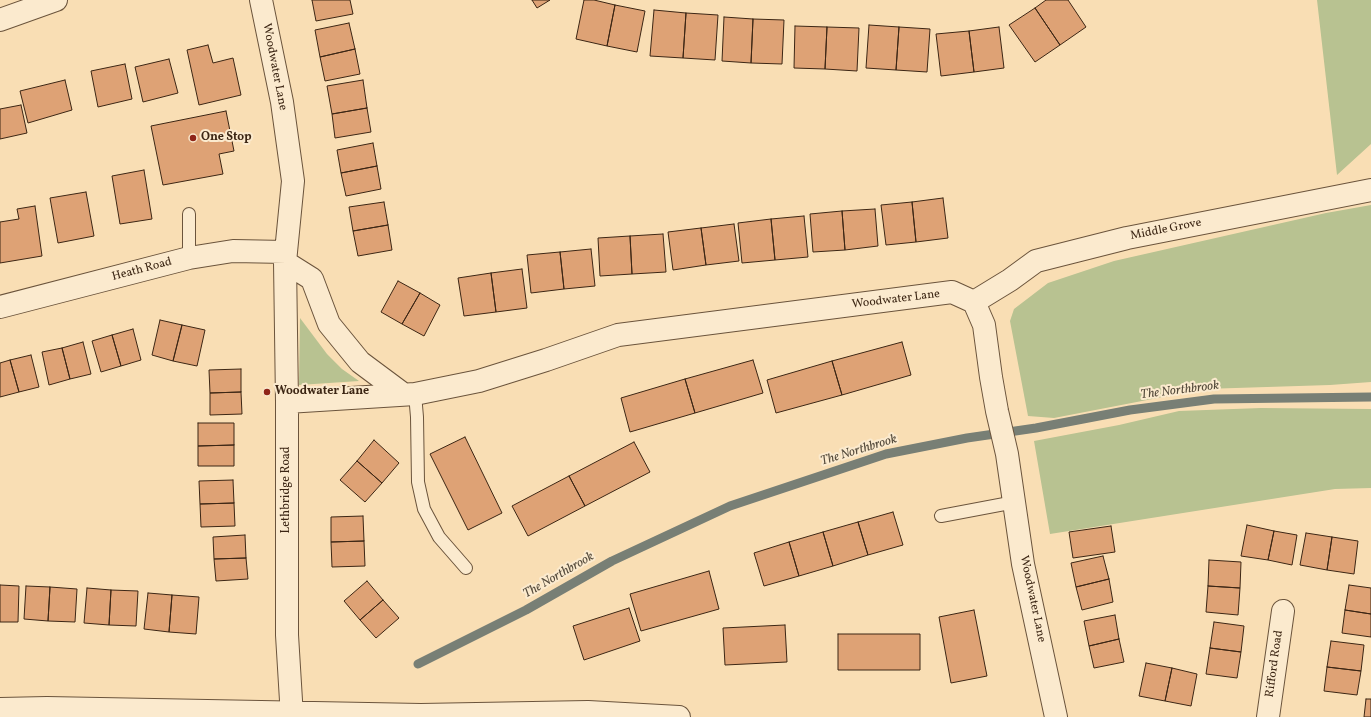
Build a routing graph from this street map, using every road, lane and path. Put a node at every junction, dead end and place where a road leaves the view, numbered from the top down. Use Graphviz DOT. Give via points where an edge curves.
graph roads {
  1 [pos="56,0"];
  2 [pos="261,0"];
  3 [pos="0,20"];
  4 [pos="1371,190"];
  5 [pos="189,214"];
  6 [pos="285,257"];
  7 [pos="189,258"];
  8 [pos="974,302"];
  9 [pos="0,307"];
  10 [pos="409,394"];
  11 [pos="287,402"];
  12 [pos="1014,502"];
  13 [pos="941,516"];
  14 [pos="466,568"];
  15 [pos="1283,611"];
  16 [pos="0,709"];
  17 [pos="292,714"];
  18 [pos="679,717"];
  19 [pos="1056,717"];
  20 [pos="1268,717"];
  1 -- 3 [label="street"];
  2 -- 6 [label="street, Woodwater Lane" via="282,102 293,181"];
  4 -- 8 [label="street, Middle Grove" via="1127,238 1036,261"];
  5 -- 7 [label="lane"];
  6 -- 7 [label="street, Heath Road" via="233,251"];
  6 -- 10 [label="street" via="312,278 328,324 360,362"];
  6 -- 11 [label="street, Lethbridge Road"];
  7 -- 9 [label="street, Heath Road"];
  8 -- 10 [label="street, Woodwater Lane" via="952,292 618,335 479,381"];
  8 -- 12 [label="street, Woodwater Lane" via="984,325"];
  10 -- 11 [label="street, Woodwater Lane"];
  10 -- 14 [label="lane" via="417,418 418,482 424,509 439,537"];
  11 -- 17 [label="street, Lethbridge Road" via="287,635"];
  12 -- 13 [label="lane"];
  12 -- 19 [label="street, Woodwater Lane" via="1023,564"];
  15 -- 20 [label="street, Rifford Road"];
  16 -- 17 [label="street"];
  17 -- 18 [label="street" via="588,712"];
}
